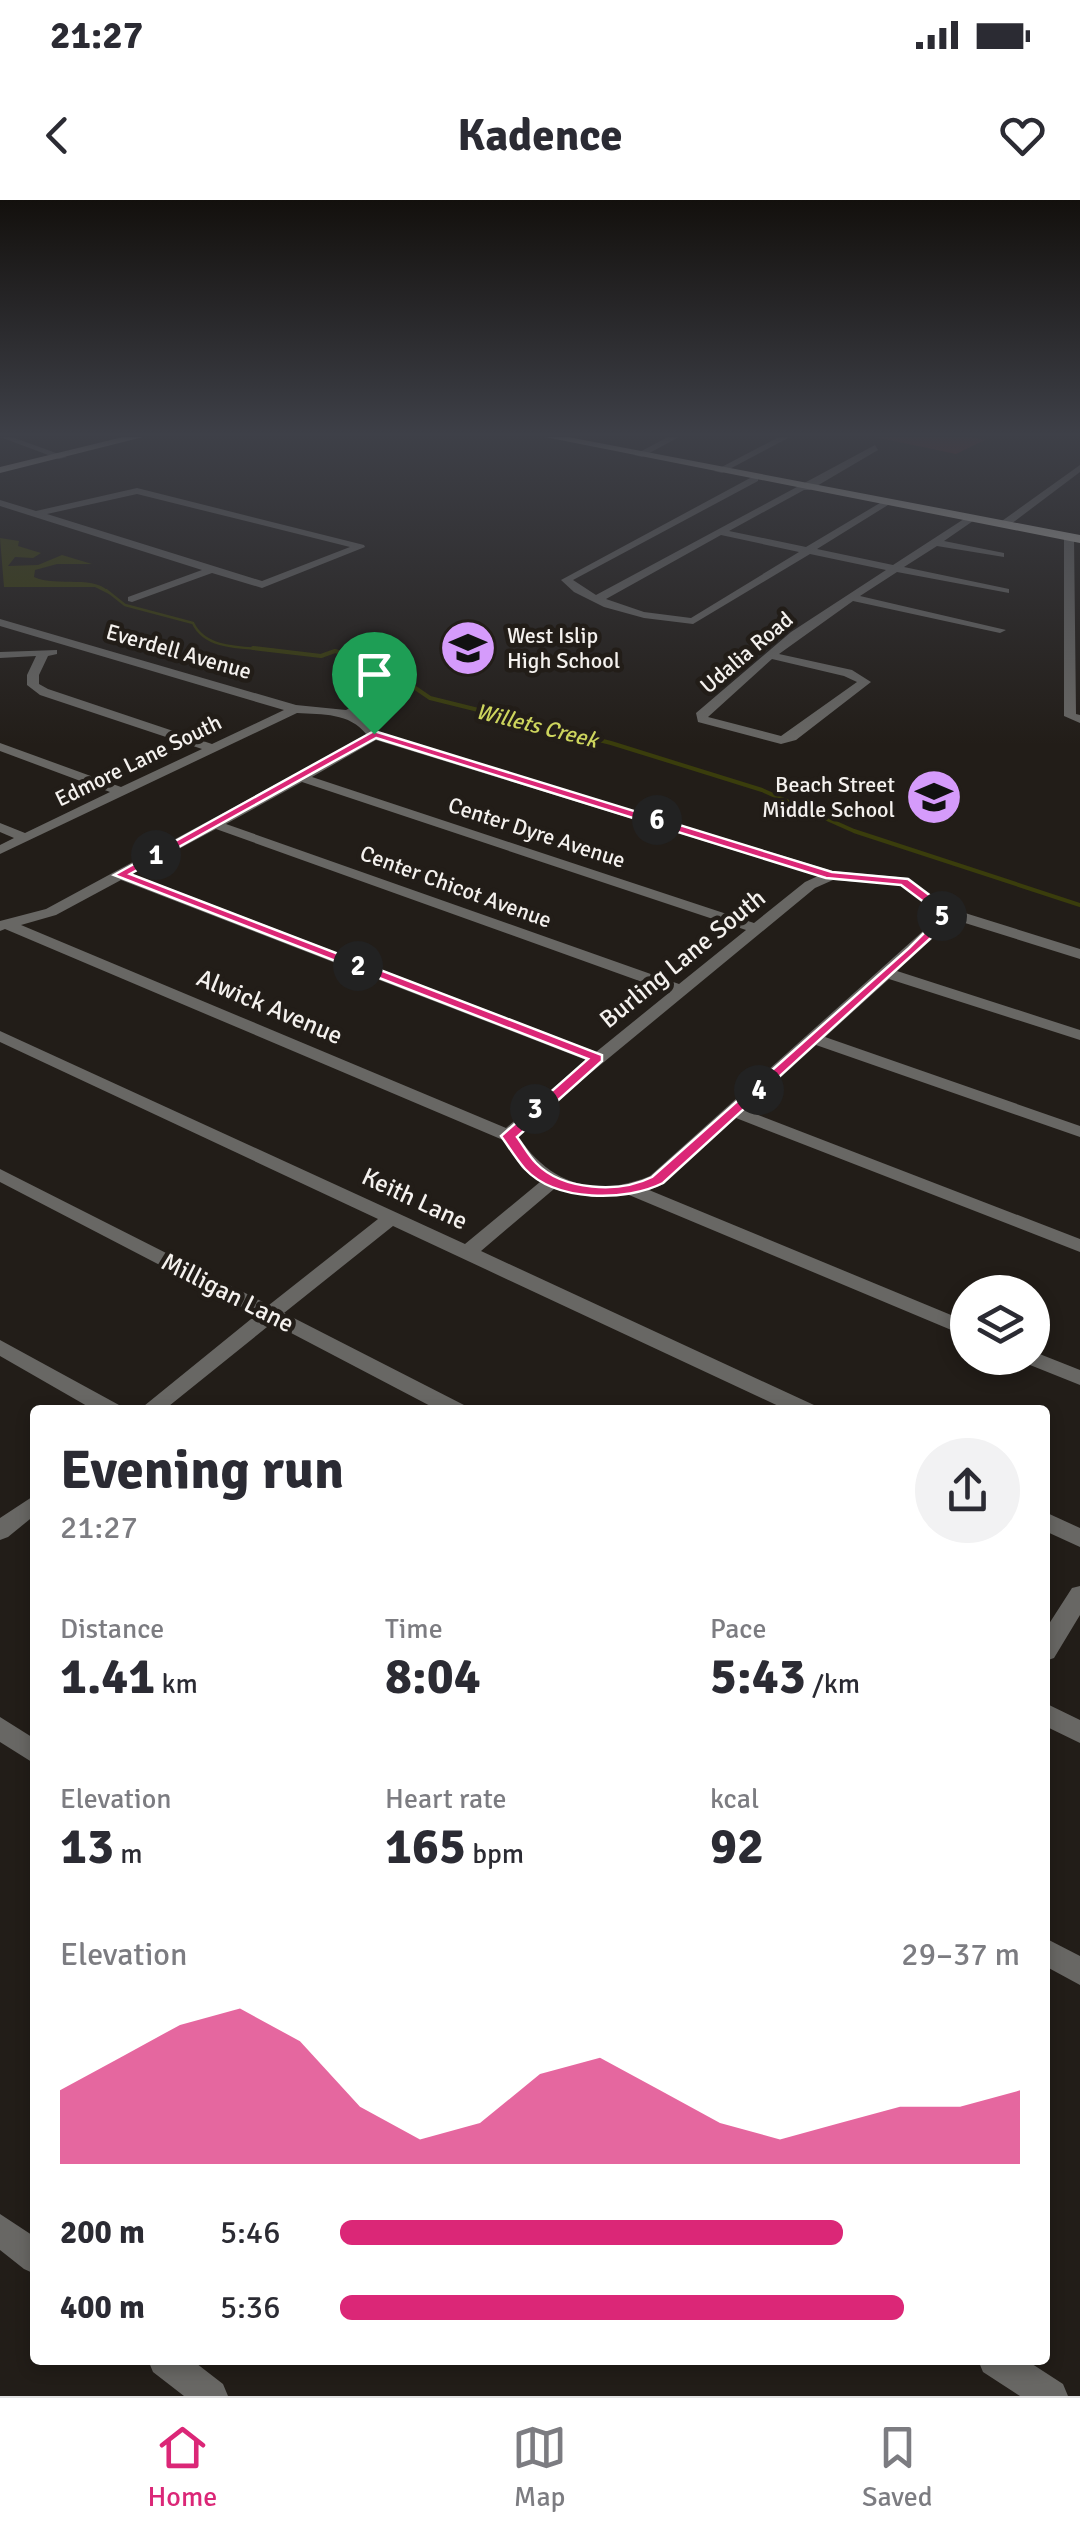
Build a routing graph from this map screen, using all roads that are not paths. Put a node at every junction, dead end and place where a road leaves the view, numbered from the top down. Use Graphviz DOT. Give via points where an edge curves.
graph roads {
  1 [pos="115,539"];
  2 [pos="330,539"];
  3 [pos="641,539"];
  4 [pos="705,539"];
  5 [pos="755,539"];
  6 [pos="822,539"];
  7 [pos="938,539"];
  8 [pos="1074,539"];
  9 [pos="934,542"];
  10 [pos="805,550"];
  11 [pos="1000,554"];
  12 [pos="894,568"];
  13 [pos="212,570"];
  14 [pos="248,580"];
  15 [pos="238,590"];
  16 [pos="1004,591"];
  17 [pos="850,597"];
  18 [pos="598,598"];
  19 [pos="132,599"];
  20 [pos="0,622"];
  21 [pos="1000,630"];
  22 [pos="86,648"];
  23 [pos="44,653"];
  24 [pos="0,655"];
  25 [pos="774,656"];
  26 [pos="1075,661"];
  27 [pos="397,688"];
  28 [pos="296,709"];
  29 [pos="348,714"];
  30 [pos="1075,718"];
  31 [pos="374,734"];
  32 [pos="0,747"];
  33 [pos="209,747"];
  34 [pos="302,778"];
  35 [pos="120,791"];
  36 [pos="214,824"];
  37 [pos="0,827"];
  38 [pos="26,838"];
  39 [pos="0,850"];
  40 [pos="120,875"];
  41 [pos="830,875"];
  42 [pos="944,912"];
  43 [pos="5,926"];
  44 [pos="758,930"];
  45 [pos="1080,954"];
  46 [pos="888,973"];
  47 [pos="682,991"];
  48 [pos="1080,1035"];
  49 [pos="0,1036"];
  50 [pos="816,1038"];
  51 [pos="597,1058"];
  52 [pos="735,1112"];
  53 [pos="1080,1132"];
  54 [pos="509,1136"];
  55 [pos="0,1175"];
  56 [pos="552,1181"];
  57 [pos="636,1191"];
  58 [pos="392,1217"];
  59 [pos="1080,1246"];
  60 [pos="467,1253"];
  61 [pos="272,1314"];
  62 [pos="950,1322"];
  63 [pos="0,1347"];
  64 [pos="1050,1366"];
  65 [pos="1080,1378"];
  66 [pos="102,1405"];
  67 [pos="156,1405"];
  68 [pos="446,1405"];
  69 [pos="795,1405"];
  70 [pos="30,1507"];
  71 [pos="1050,1523"];
  72 [pos="0,1531"];
  73 [pos="1080,1538"];
  74 [pos="1080,1595"];
  75 [pos="1050,1644"];
  76 [pos="1050,1717"];
  77 [pos="1080,1732"];
  78 [pos="4,1738"];
  79 [pos="30,1751"];
  80 [pos="1050,1955"];
  81 [pos="1080,1972"];
  82 [pos="0,2230"];
  83 [pos="30,2254"];
  84 [pos="171,2365"];
  85 [pos="1001,2365"];
  86 [pos="1033,2391"];
  87 [pos="211,2396"];
  1 -- 13 [label="street"];
  2 -- 14 [label="street" via="360,547 262,585"];
  3 -- 18 [label="street" via="566,580"];
  4 -- 18 [label="street"];
  5 -- 10 [label="street"];
  6 -- 10 [label="street"];
  7 -- 9 [label="street, Udalia Road"];
  8 -- 26 [label="street"];
  9 -- 11 [label="street"];
  9 -- 12 [label="street, Udalia Road"];
  10 -- 12 [label="street"];
  10 -- 18 [label="street" via="693,621"];
  12 -- 16 [label="street"];
  12 -- 17 [label="street, Udalia Road"];
  13 -- 14 [label="street"];
  13 -- 19 [label="street"];
  14 -- 15 [label="street"];
  17 -- 21 [label="street"];
  17 -- 25 [label="street, Udalia Road"];
  20 -- 22 [label="street, Everdell Avenue"];
  22 -- 23 [label="street"];
  22 -- 28 [label="street, Everdell Avenue"];
  23 -- 24 [label="street"];
  23 -- 33 [label="street" via="33,675 44,692"];
  25 -- 25 [label="street, Udalia Road" via="864,682 792,738 758,738 702,719"];
  26 -- 30 [label="street"];
  27 -- 29 [label="street"];
  28 -- 29 [label="street, Everdell Avenue"];
  28 -- 33 [label="street, Edmore Lane South"];
  29 -- 31 [label="street"];
  31 -- 34 [label="street"];
  31 -- 41 [label="street"];
  32 -- 35 [label="street"];
  33 -- 35 [label="street, Edmore Lane South"];
  34 -- 36 [label="street"];
  34 -- 44 [label="street, Center Dyre Avenue"];
  35 -- 38 [label="street, Edmore Lane South"];
  36 -- 40 [label="street"];
  36 -- 47 [label="street, Center Chicot Avenue"];
  37 -- 38 [label="street"];
  38 -- 39 [label="street, Edmore Lane South"];
  40 -- 43 [label="street" via="50,912"];
  40 -- 51 [label="street"];
  41 -- 42 [label="street" via="904,882"];
  41 -- 44 [label="street, Burling Lane South"];
  42 -- 45 [label="street"];
  42 -- 46 [label="street" via="939,925"];
  43 -- 54 [label="street, Alwick Avenue"];
  44 -- 47 [label="street, Burling Lane South"];
  46 -- 48 [label="street"];
  46 -- 50 [label="street"];
  47 -- 51 [label="street, Burling Lane South"];
  49 -- 58 [label="street, Keith Lane"];
  50 -- 52 [label="street"];
  50 -- 53 [label="street"];
  51 -- 54 [label="street, Burling Lane South"];
  52 -- 57 [label="street"];
  52 -- 59 [label="street"];
  54 -- 56 [label="street" via="532,1168"];
  55 -- 61 [label="street, Milligan Lane"];
  56 -- 57 [label="street"];
  56 -- 60 [label="street"];
  57 -- 62 [label="street"];
  58 -- 60 [label="street, Keith Lane"];
  58 -- 61 [label="street"];
  60 -- 69 [label="street, Keith Lane"];
  61 -- 67 [label="street"];
  61 -- 68 [label="street, Milligan Lane"];
  63 -- 66 [label="street"];
  64 -- 65 [label="street"];
  70 -- 72 [label="street"];
  71 -- 73 [label="street"];
  74 -- 75 [label="street"];
  76 -- 77 [label="street"];
  78 -- 79 [label="street"];
  80 -- 81 [label="street"];
  82 -- 83 [label="street"];
  84 -- 87 [label="street"];
  85 -- 86 [label="street"];
}
